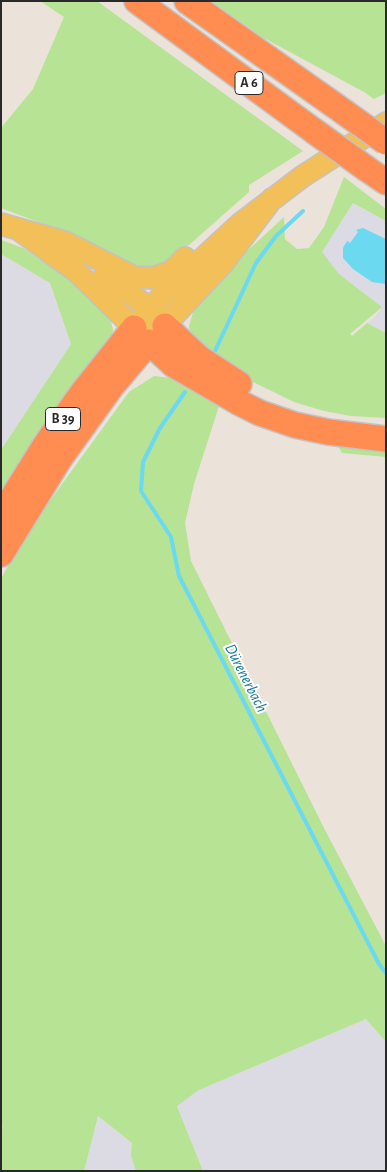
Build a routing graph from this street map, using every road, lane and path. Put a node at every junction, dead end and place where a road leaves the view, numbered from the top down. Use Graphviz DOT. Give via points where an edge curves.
graph roads {
  1 [pos="136,1"];
  2 [pos="187,1"];
  3 [pos="386,123"];
  4 [pos="386,142"];
  5 [pos="376,176"];
  6 [pos="272,199"];
  7 [pos="240,224"];
  8 [pos="18,229"];
  9 [pos="149,326"];
  10 [pos="174,365"];
  11 [pos="111,387"];
  12 [pos="386,425"];
  13 [pos="386,439"];
  14 [pos="1,516"];
  15 [pos="1,554"];
  1 -- 5 [label="highway, A 6, bridge"];
  2 -- 4 [label="highway, A 6, bridge"];
  3 -- 6 [label="main road, B 39"];
  6 -- 7 [label="main road, B 39"];
  6 -- 9 [label="main road, B 39" via="224,262"];
  7 -- 8 [label="main road" via="207,237 171,272 153,278 134,277 65,242"];
  7 -- 9 [label="main road, B 39"];
  8 -- 9 [label="main road"];
  9 -- 10 [label="highway"];
  9 -- 11 [label="highway, B 39"];
  9 -- 12 [label="highway" via="180,342 218,372 266,398 330,418"];
  9 -- 14 [label="highway, B 39" via="83,392"];
  10 -- 11 [label="highway" via="151,368"];
  10 -- 13 [label="highway" via="260,413 328,432"];
  11 -- 15 [label="highway, B 39" via="60,458"];
}
